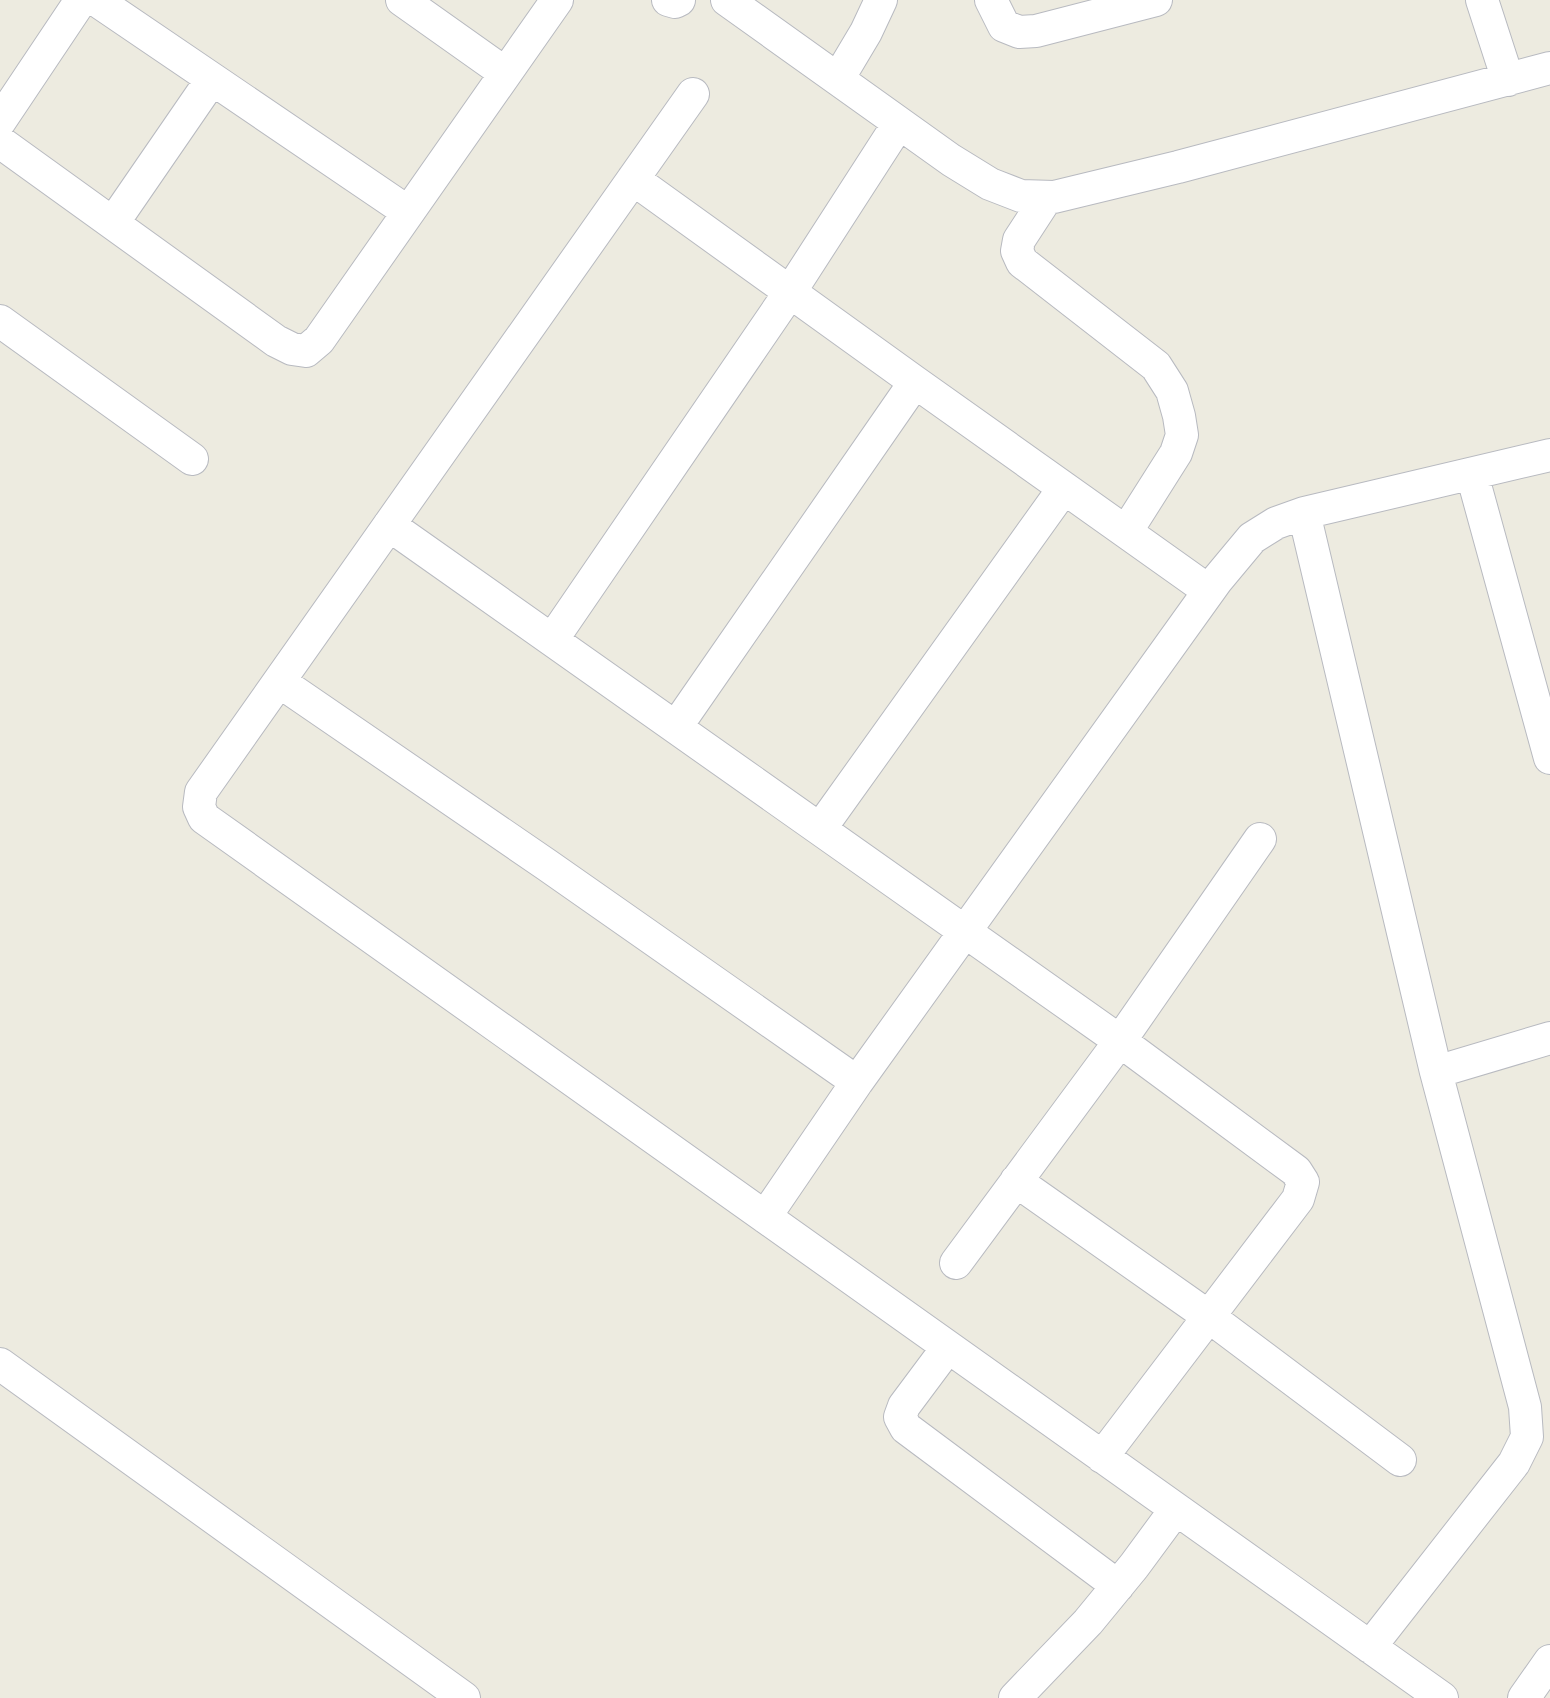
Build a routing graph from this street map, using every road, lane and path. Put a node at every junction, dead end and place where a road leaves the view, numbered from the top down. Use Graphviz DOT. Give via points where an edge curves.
graph roads {
  1 [pos="81,0"];
  2 [pos="96,0"];
  3 [pos="402,0"];
  4 [pos="557,0"];
  5 [pos="668,0"];
  6 [pos="679,0"];
  7 [pos="728,0"];
  8 [pos="881,0"];
  9 [pos="991,0"];
  10 [pos="1156,0"];
  11 [pos="1482,0"];
  12 [pos="1550,68"];
  13 [pos="505,73"];
  14 [pos="212,79"];
  15 [pos="838,79"];
  16 [pos="1508,80"];
  17 [pos="693,94"];
  18 [pos="0,121"];
  19 [pos="898,123"];
  20 [pos="0,142"];
  21 [pos="633,179"];
  22 [pos="1047,197"];
  23 [pos="408,212"];
  24 [pos="113,223"];
  25 [pos="790,292"];
  26 [pos="0,321"];
  27 [pos="915,382"];
  28 [pos="1550,455"];
  29 [pos="192,459"];
  30 [pos="1472,474"];
  31 [pos="1064,488"];
  32 [pos="1304,513"];
  33 [pos="389,525"];
  34 [pos="1126,532"];
  35 [pos="1209,591"];
  36 [pos="552,640"];
  37 [pos="280,682"];
  38 [pos="676,727"];
  39 [pos="1550,758"];
  40 [pos="820,830"];
  41 [pos="1260,839"];
  42 [pos="965,931"];
  43 [pos="1550,1038"];
  44 [pos="1120,1041"];
  45 [pos="1436,1072"];
  46 [pos="857,1082"];
  47 [pos="1016,1182"];
  48 [pos="765,1217"];
  49 [pos="956,1263"];
  50 [pos="1208,1316"];
  51 [pos="948,1347"];
  52 [pos="0,1364"];
  53 [pos="1102,1457"];
  54 [pos="1400,1460"];
  55 [pos="1176,1509"];
  56 [pos="1118,1586"];
  57 [pos="1370,1647"];
  58 [pos="1550,1661"];
  59 [pos="464,1698"];
  60 [pos="1015,1698"];
  61 [pos="1442,1698"];
  62 [pos="1524,1698"];
  1 -- 18 [label="street"];
  2 -- 14 [label="street"];
  3 -- 13 [label="street"];
  4 -- 13 [label="street"];
  5 -- 6 [label="street"];
  7 -- 15 [label="street"];
  8 -- 15 [label="street"];
  9 -- 10 [label="street" via="1004,26 1019,32"];
  11 -- 16 [label="street"];
  12 -- 16 [label="street"];
  13 -- 23 [label="street"];
  14 -- 23 [label="street"];
  14 -- 24 [label="street"];
  15 -- 19 [label="street"];
  16 -- 22 [label="street"];
  17 -- 21 [label="street"];
  19 -- 22 [label="street" via="990,184 1021,196"];
  19 -- 25 [label="street"];
  20 -- 24 [label="street"];
  21 -- 25 [label="street"];
  21 -- 33 [label="street"];
  22 -- 34 [label="street" via="1019,240 1017,251 1022,262 1156,366 1172,391 1179,416 1182,435 1176,453"];
  23 -- 24 [label="street" via="319,340 306,351 276,341"];
  25 -- 27 [label="street"];
  25 -- 36 [label="street"];
  26 -- 29 [label="street"];
  27 -- 31 [label="street"];
  27 -- 38 [label="street"];
  28 -- 30 [label="street"];
  30 -- 32 [label="street"];
  30 -- 39 [label="street"];
  31 -- 34 [label="street"];
  31 -- 40 [label="street"];
  32 -- 35 [label="street" via="1276,523 1252,538"];
  32 -- 45 [label="street"];
  33 -- 36 [label="street"];
  33 -- 37 [label="street"];
  34 -- 35 [label="street"];
  35 -- 42 [label="street"];
  36 -- 38 [label="street"];
  37 -- 46 [label="street"];
  37 -- 48 [label="street" via="201,792 199,807 204,818"];
  38 -- 40 [label="street"];
  40 -- 42 [label="street"];
  41 -- 44 [label="street"];
  42 -- 44 [label="street"];
  42 -- 46 [label="street"];
  43 -- 45 [label="street"];
  44 -- 47 [label="street"];
  44 -- 50 [label="street" via="1296,1171 1303,1182 1298,1200"];
  45 -- 57 [label="street" via="1525,1407 1527,1437 1514,1463"];
  46 -- 48 [label="street"];
  47 -- 49 [label="street"];
  47 -- 50 [label="street"];
  48 -- 51 [label="street"];
  50 -- 53 [label="street"];
  50 -- 54 [label="street"];
  51 -- 53 [label="street"];
  51 -- 56 [label="street" via="904,1406 900,1417 906,1428"];
  52 -- 59 [label="street"];
  53 -- 55 [label="street"];
  55 -- 56 [label="street"];
  55 -- 57 [label="street"];
  56 -- 60 [label="street"];
  57 -- 61 [label="street"];
  58 -- 62 [label="street"];
}
